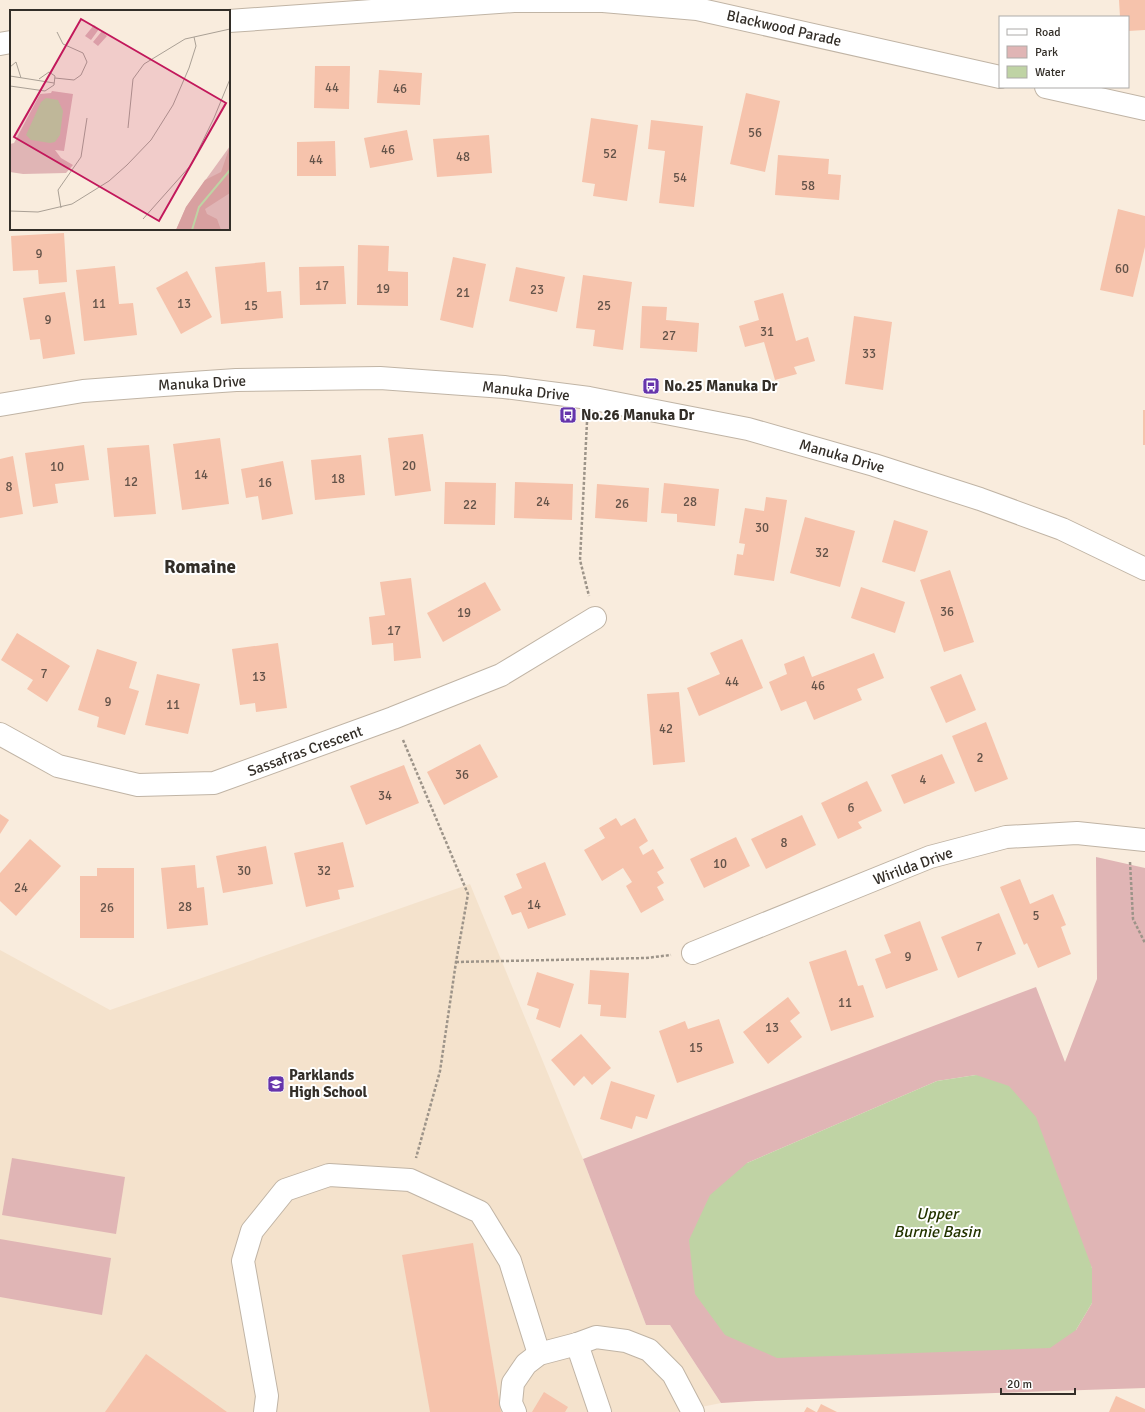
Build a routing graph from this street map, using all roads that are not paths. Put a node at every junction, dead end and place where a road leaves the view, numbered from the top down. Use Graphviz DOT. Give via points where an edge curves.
graph roads {
  1 [pos="230,21"];
  2 [pos="10,42"];
  3 [pos="0,44"];
  4 [pos="999,77"];
  5 [pos="1050,88"];
  6 [pos="1145,109"];
  7 [pos="0,405"];
  8 [pos="1145,569"];
  9 [pos="595,618"];
  10 [pos="0,734"];
  11 [pos="1137,838"];
  12 [pos="693,953"];
  13 [pos="577,1344"];
  14 [pos="539,1354"];
  15 [pos="265,1412"];
  16 [pos="515,1412"];
  17 [pos="600,1412"];
  18 [pos="693,1412"];
  1 -- 4 [label="street, Blackwood Parade" via="514,2 603,1 697,9"];
  2 -- 3 [label="street"];
  5 -- 6 [label="street"];
  7 -- 8 [label="street, Manuka Drive" via="83,391 163,384 380,378 504,387 589,398 748,429 874,465 980,498 1062,529"];
  9 -- 10 [label="street, Sassafras Crescent" via="501,676 214,783 138,785 58,766"];
  11 -- 12 [label="street, Wirilda Drive" via="1077,833 1006,837 930,857"];
  13 -- 14 [label="street"];
  13 -- 17 [label="street"];
  13 -- 18 [label="street" via="596,1337 626,1341 649,1350 673,1374"];
  14 -- 15 [label="street" via="510,1261 480,1212 410,1180 329,1175 285,1190 252,1231 243,1261 267,1396"];
  14 -- 16 [label="street" via="526,1364 513,1382 511,1403"];
}
